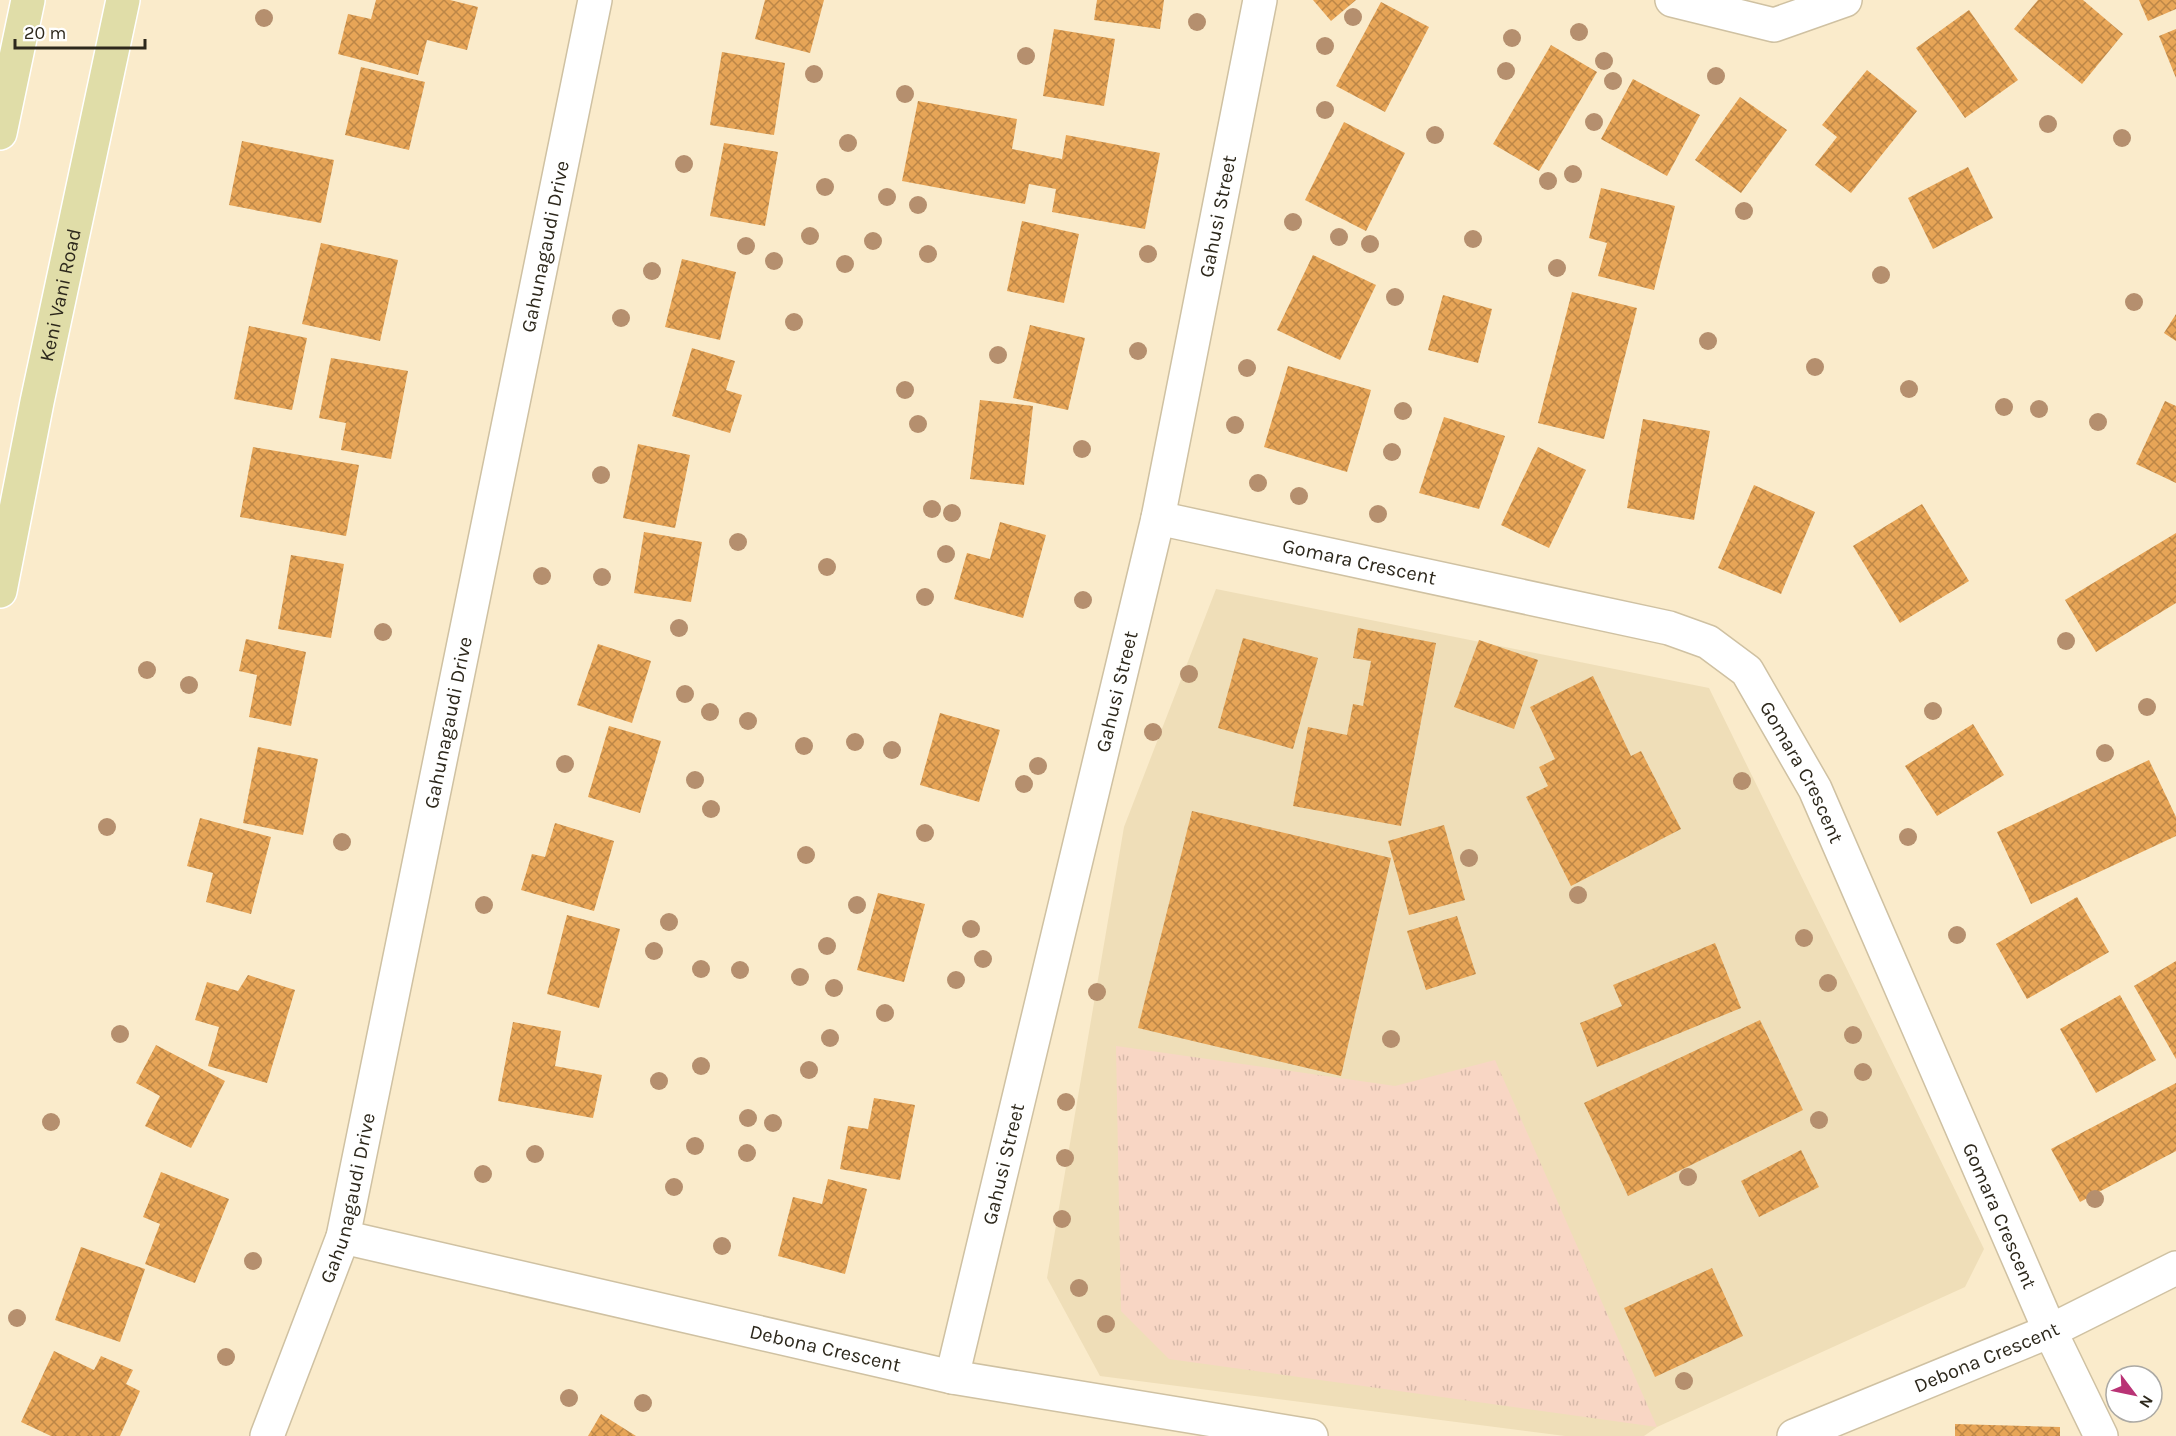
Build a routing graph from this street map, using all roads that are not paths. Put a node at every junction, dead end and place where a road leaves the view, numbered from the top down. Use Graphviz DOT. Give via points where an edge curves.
graph roads {
  1 [pos="28,0"];
  2 [pos="123,0"];
  3 [pos="595,0"];
  4 [pos="1260,0"];
  5 [pos="1672,0"];
  6 [pos="1845,0"];
  7 [pos="0,133"];
  8 [pos="1158,518"];
  9 [pos="0,591"];
  10 [pos="343,1237"];
  11 [pos="2176,1268"];
  12 [pos="2050,1331"];
  13 [pos="952,1377"];
  14 [pos="267,1436"];
  15 [pos="1311,1436"];
  16 [pos="1794,1436"];
  17 [pos="2101,1436"];
  1 -- 7 [label="main road"];
  2 -- 9 [label="main road, Keni Vani Road"];
  3 -- 10 [label="street, Gahunagaudi Drive"];
  4 -- 8 [label="street, Gahusi Street"];
  5 -- 6 [label="street" via="1774,25"];
  8 -- 12 [label="street, Gomara Crescent" via="1669,628 1708,642 1747,671 1815,789"];
  8 -- 13 [label="street, Gahusi Street"];
  10 -- 13 [label="street, Debona Crescent"];
  10 -- 14 [label="street, Gahunagaudi Drive"];
  11 -- 12 [label="street, Debona Crescent"];
  12 -- 16 [label="street, Debona Crescent"];
  12 -- 17 [label="street, Gomara Crescent"];
  13 -- 15 [label="street, Debona Crescent"];
}
